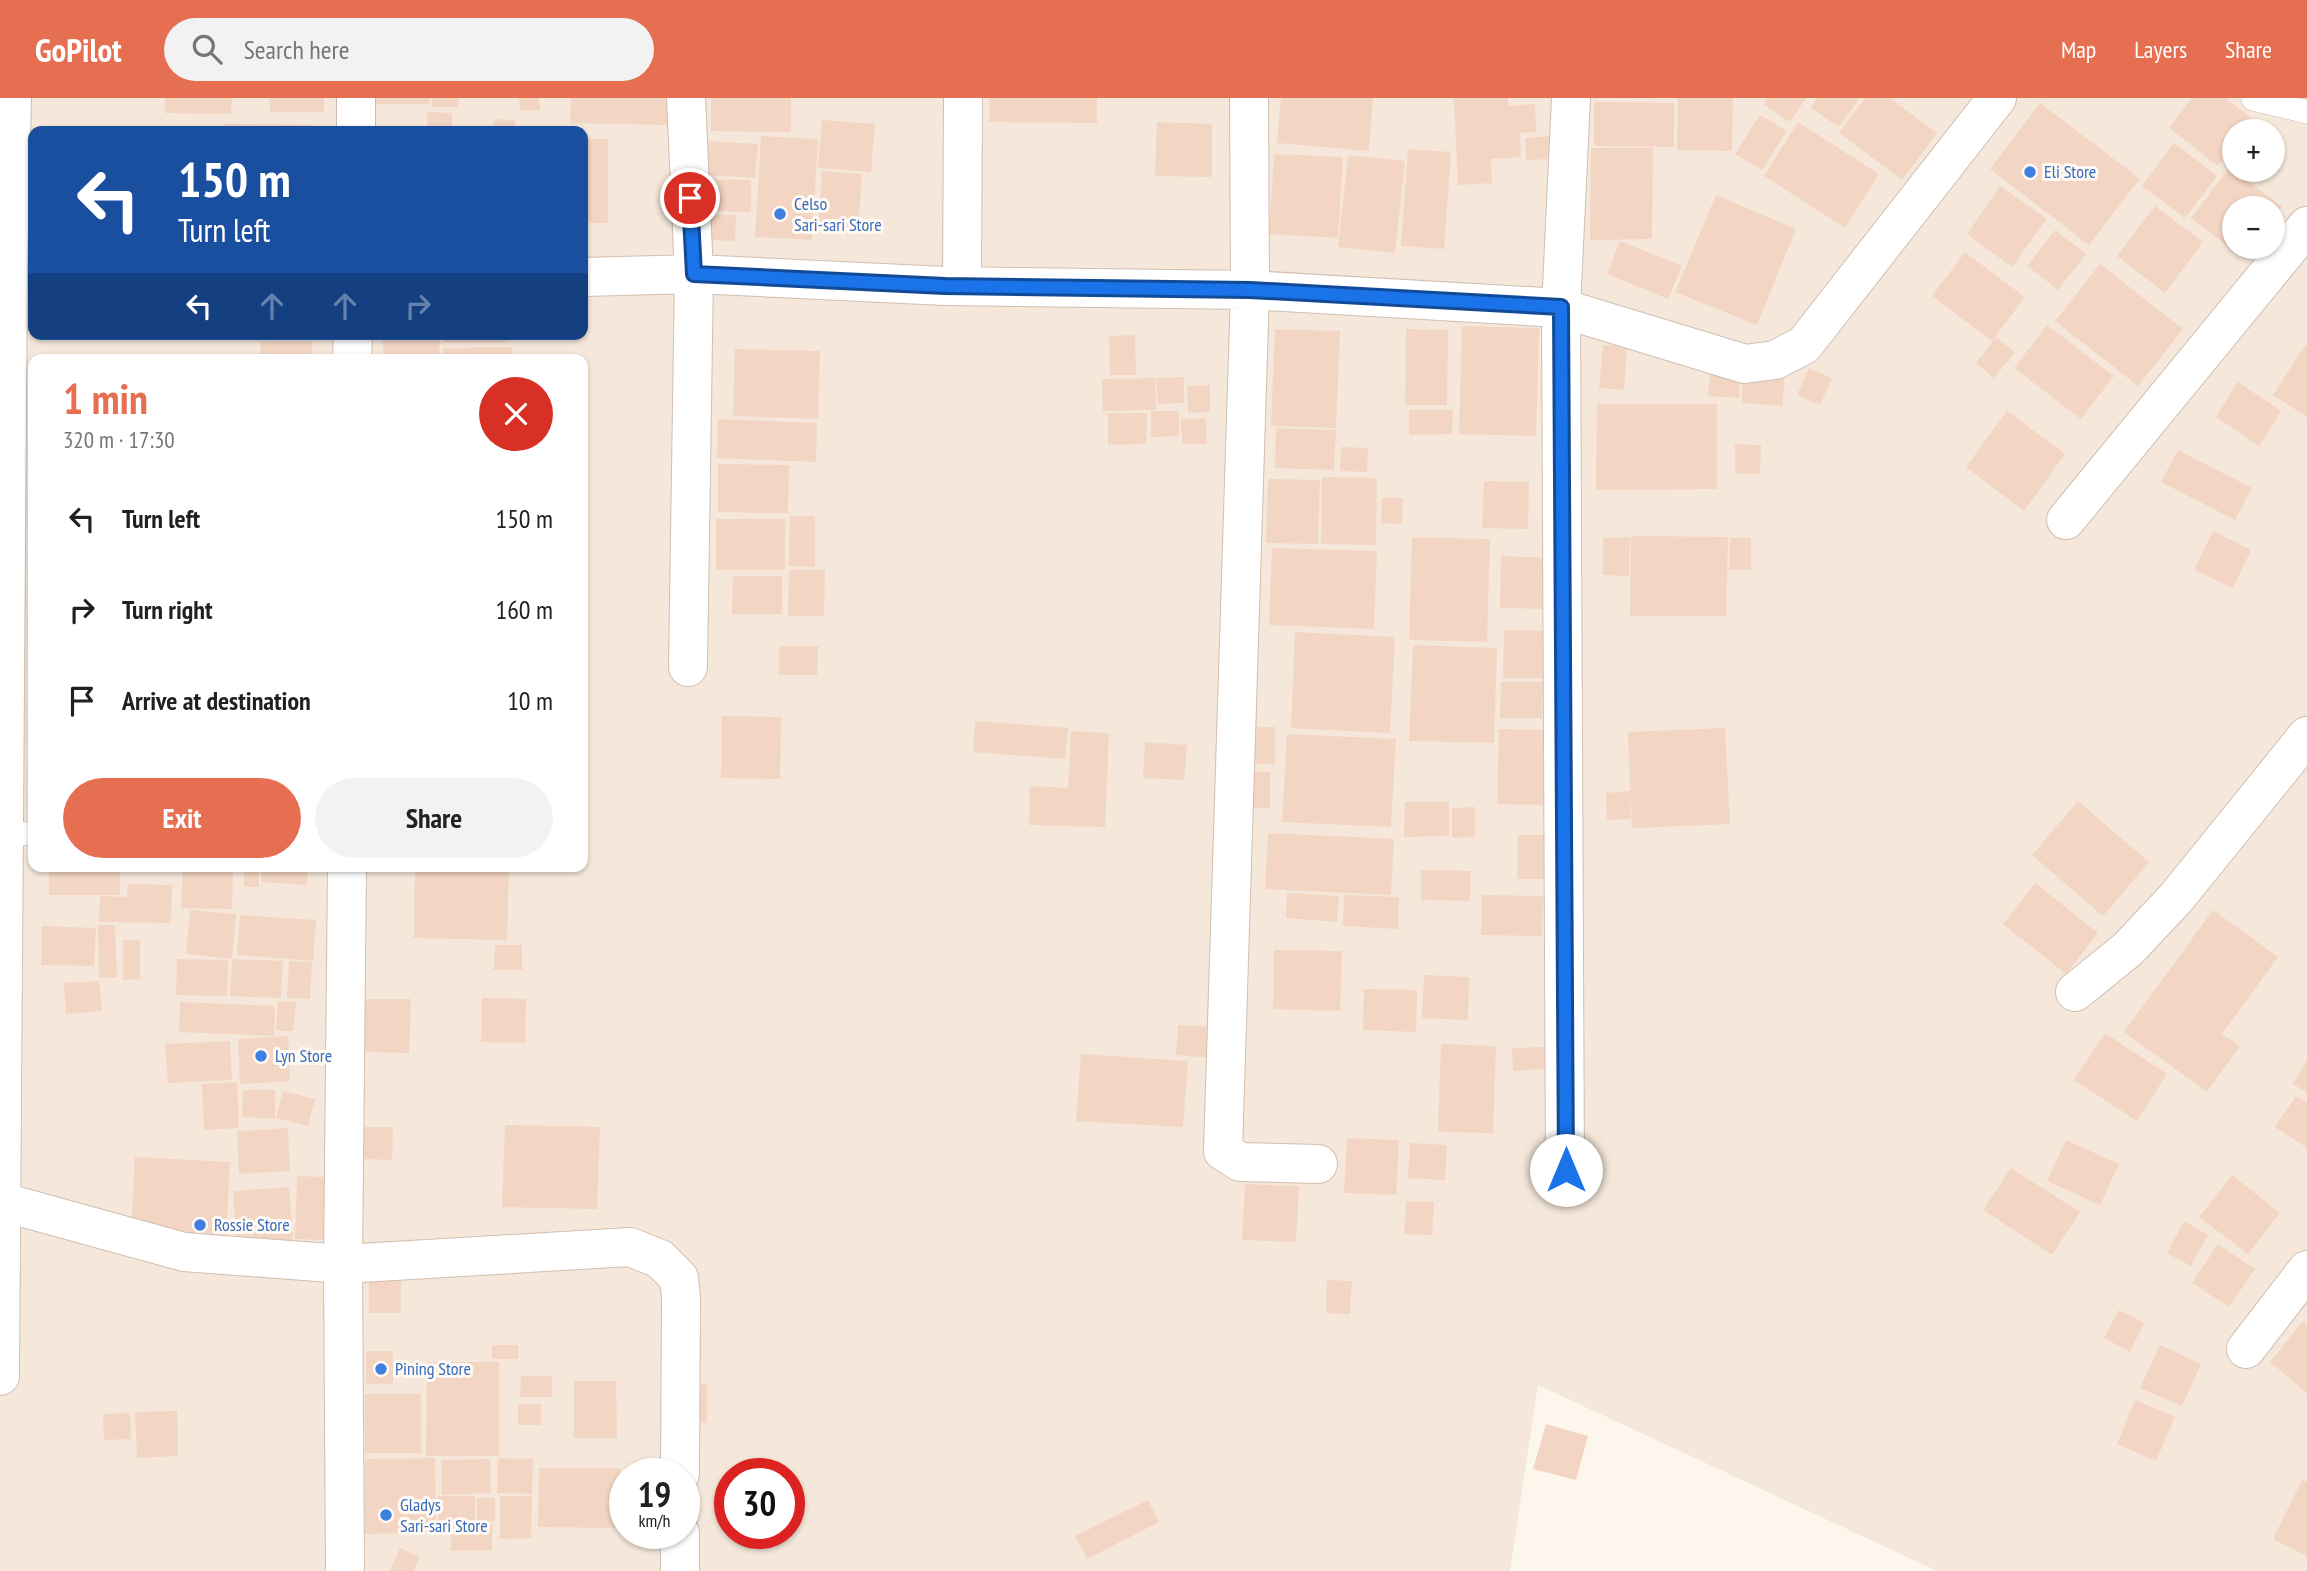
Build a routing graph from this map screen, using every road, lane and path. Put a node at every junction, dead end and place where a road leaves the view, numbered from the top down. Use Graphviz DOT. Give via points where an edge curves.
graph roads {
  1 [pos="12,98"];
  2 [pos="356,98"];
  3 [pos="686,98"];
  4 [pos="963,98"];
  5 [pos="1249,98"];
  6 [pos="1571,98"];
  7 [pos="1997,98"];
  8 [pos="2253,99"];
  9 [pos="2307,112"];
  10 [pos="356,126"];
  11 [pos="2303,235"];
  12 [pos="20,273"];
  13 [pos="694,274"];
  14 [pos="588,277"];
  15 [pos="962,286"];
  16 [pos="1250,290"];
  17 [pos="1561,307"];
  18 [pos="2066,520"];
  19 [pos="688,667"];
  20 [pos="2307,736"];
  21 [pos="19,833"];
  22 [pos="347,872"];
  23 [pos="2075,992"];
  24 [pos="1318,1164"];
  25 [pos="1566,1170"];
  26 [pos="3,1202"];
  27 [pos="343,1264"];
  28 [pos="2307,1270"];
  29 [pos="2246,1349"];
  30 [pos="0,1376"];
  31 [pos="680,1458"];
  32 [pos="680,1549"];
  33 [pos="345,1571"];
  34 [pos="680,1571"];
  1 -- 12 [label="street"];
  2 -- 10 [label="street"];
  3 -- 13 [label="street"];
  4 -- 15 [label="street"];
  5 -- 16 [label="street"];
  6 -- 17 [label="street"];
  7 -- 17 [label="street" via="1804,345 1775,360 1745,364"];
  8 -- 9 [label="lane"];
  11 -- 18 [label="street"];
  12 -- 21 [label="street"];
  13 -- 14 [label="street"];
  13 -- 15 [label="street"];
  13 -- 19 [label="street"];
  15 -- 16 [label="street"];
  16 -- 17 [label="street"];
  16 -- 24 [label="street" via="1223,1151 1240,1162"];
  17 -- 25 [label="street"];
  20 -- 23 [label="street" via="2176,898 2128,949"];
  21 -- 26 [label="street"];
  22 -- 27 [label="street"];
  26 -- 27 [label="street" via="184,1252"];
  26 -- 30 [label="street"];
  27 -- 31 [label="street" via="630,1247 660,1259 679,1278 681,1297"];
  27 -- 33 [label="street"];
  28 -- 29 [label="street"];
  32 -- 34 [label="street"];
}
